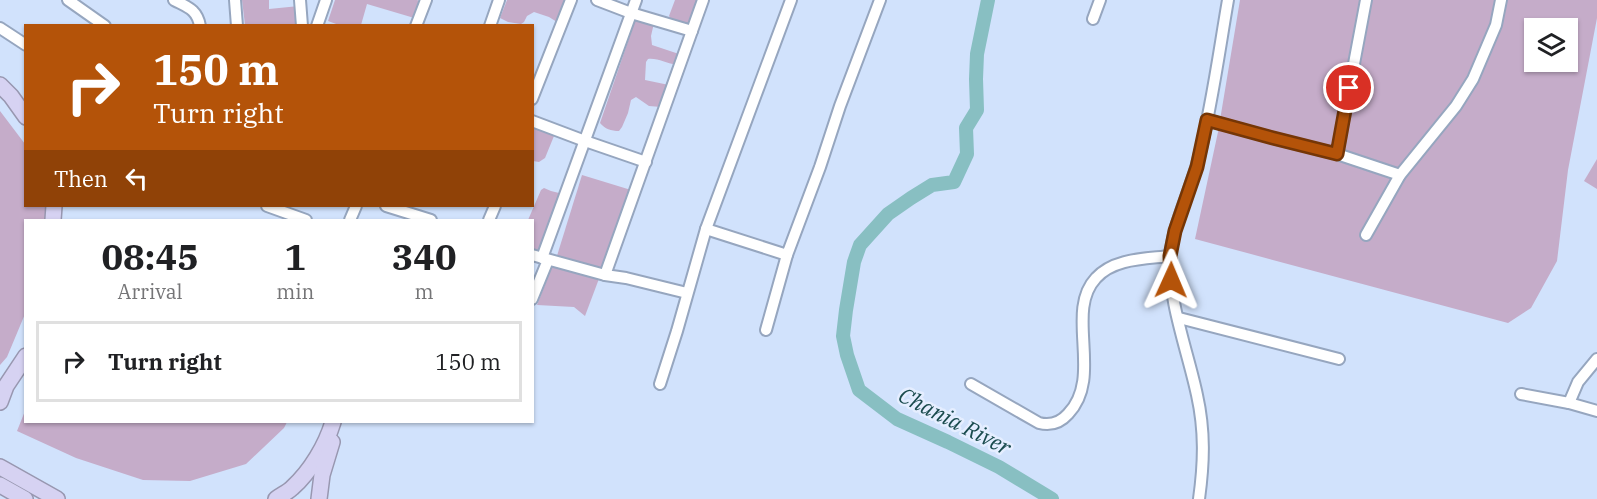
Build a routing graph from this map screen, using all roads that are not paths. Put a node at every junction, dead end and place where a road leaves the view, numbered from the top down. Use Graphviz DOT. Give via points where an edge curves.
graph roads {
  1 [pos="68,0"];
  2 [pos="175,0"];
  3 [pos="235,0"];
  4 [pos="300,0"];
  5 [pos="326,0"];
  6 [pos="426,0"];
  7 [pos="499,0"];
  8 [pos="571,0"];
  9 [pos="597,0"];
  10 [pos="636,0"];
  11 [pos="703,0"];
  12 [pos="791,0"];
  13 [pos="880,0"];
  14 [pos="1100,0"];
  15 [pos="1228,0"];
  16 [pos="1366,0"];
  17 [pos="1501,0"];
  18 [pos="631,12"];
  19 [pos="1093,19"];
  20 [pos="102,24"];
  21 [pos="200,24"];
  22 [pos="237,24"];
  23 [pos="302,24"];
  24 [pos="320,24"];
  25 [pos="417,24"];
  26 [pos="491,24"];
  27 [pos="0,28"];
  28 [pos="692,31"];
  29 [pos="24,44"];
  30 [pos="0,85"];
  31 [pos="534,92"];
  32 [pos="24,114"];
  33 [pos="1207,120"];
  34 [pos="534,122"];
  35 [pos="585,141"];
  36 [pos="1337,154"];
  37 [pos="646,162"];
  38 [pos="1400,175"];
  39 [pos="270,207"];
  40 [pos="393,207"];
  41 [pos="421,211"];
  42 [pos="303,219"];
  43 [pos="706,229"];
  44 [pos="1366,235"];
  45 [pos="787,255"];
  46 [pos="1170,256"];
  47 [pos="541,258"];
  48 [pos="605,275"];
  49 [pos="534,290"];
  50 [pos="687,293"];
  51 [pos="1179,318"];
  52 [pos="766,330"];
  53 [pos="23,359"];
  54 [pos="1339,359"];
  55 [pos="1597,359"];
  56 [pos="660,384"];
  57 [pos="971,384"];
  58 [pos="1521,394"];
  59 [pos="0,402"];
  60 [pos="1569,403"];
  61 [pos="1597,411"];
  62 [pos="334,423"];
  63 [pos="335,423"];
  64 [pos="0,467"];
  65 [pos="0,484"];
  66 [pos="25,499"];
  67 [pos="57,499"];
  68 [pos="276,499"];
  69 [pos="318,499"];
  70 [pos="1199,499"];
  1 -- 20 [label="street"];
  2 -- 21 [label="street" via="193,10"];
  3 -- 22 [label="street"];
  4 -- 23 [label="street"];
  5 -- 24 [label="street"];
  6 -- 25 [label="street"];
  7 -- 26 [label="street"];
  8 -- 31 [label="street"];
  9 -- 18 [label="street"];
  10 -- 18 [label="street"];
  11 -- 28 [label="street"];
  12 -- 43 [label="street"];
  13 -- 45 [label="street"];
  14 -- 19 [label="street"];
  15 -- 33 [label="street"];
  16 -- 36 [label="street"];
  17 -- 38 [label="street" via="1496,25 1473,79"];
  18 -- 28 [label="street"];
  18 -- 35 [label="street"];
  27 -- 29 [label="street"];
  28 -- 37 [label="street"];
  30 -- 32 [label="highway"];
  33 -- 36 [label="street"];
  33 -- 46 [label="street"];
  34 -- 35 [label="street"];
  35 -- 37 [label="street"];
  35 -- 47 [label="street"];
  36 -- 38 [label="street"];
  37 -- 48 [label="street"];
  38 -- 44 [label="street"];
  39 -- 42 [label="street"];
  40 -- 41 [label="street"];
  43 -- 45 [label="street"];
  43 -- 50 [label="street"];
  45 -- 52 [label="street"];
  46 -- 51 [label="street"];
  46 -- 57 [label="street" via="1115,265 1091,284 1085,297 1084,385 1074,408 1063,420 1051,425 1039,423"];
  47 -- 48 [label="street"];
  47 -- 49 [label="street"];
  48 -- 50 [label="street"];
  50 -- 56 [label="street"];
  51 -- 54 [label="street"];
  51 -- 70 [label="street" via="1203,430"];
  53 -- 59 [label="highway"];
  55 -- 60 [label="street" via="1578,382"];
  58 -- 60 [label="street"];
  60 -- 61 [label="street"];
  62 -- 68 [label="highway" via="308,470"];
  63 -- 69 [label="highway"];
  64 -- 67 [label="highway"];
  65 -- 66 [label="highway"];
}
